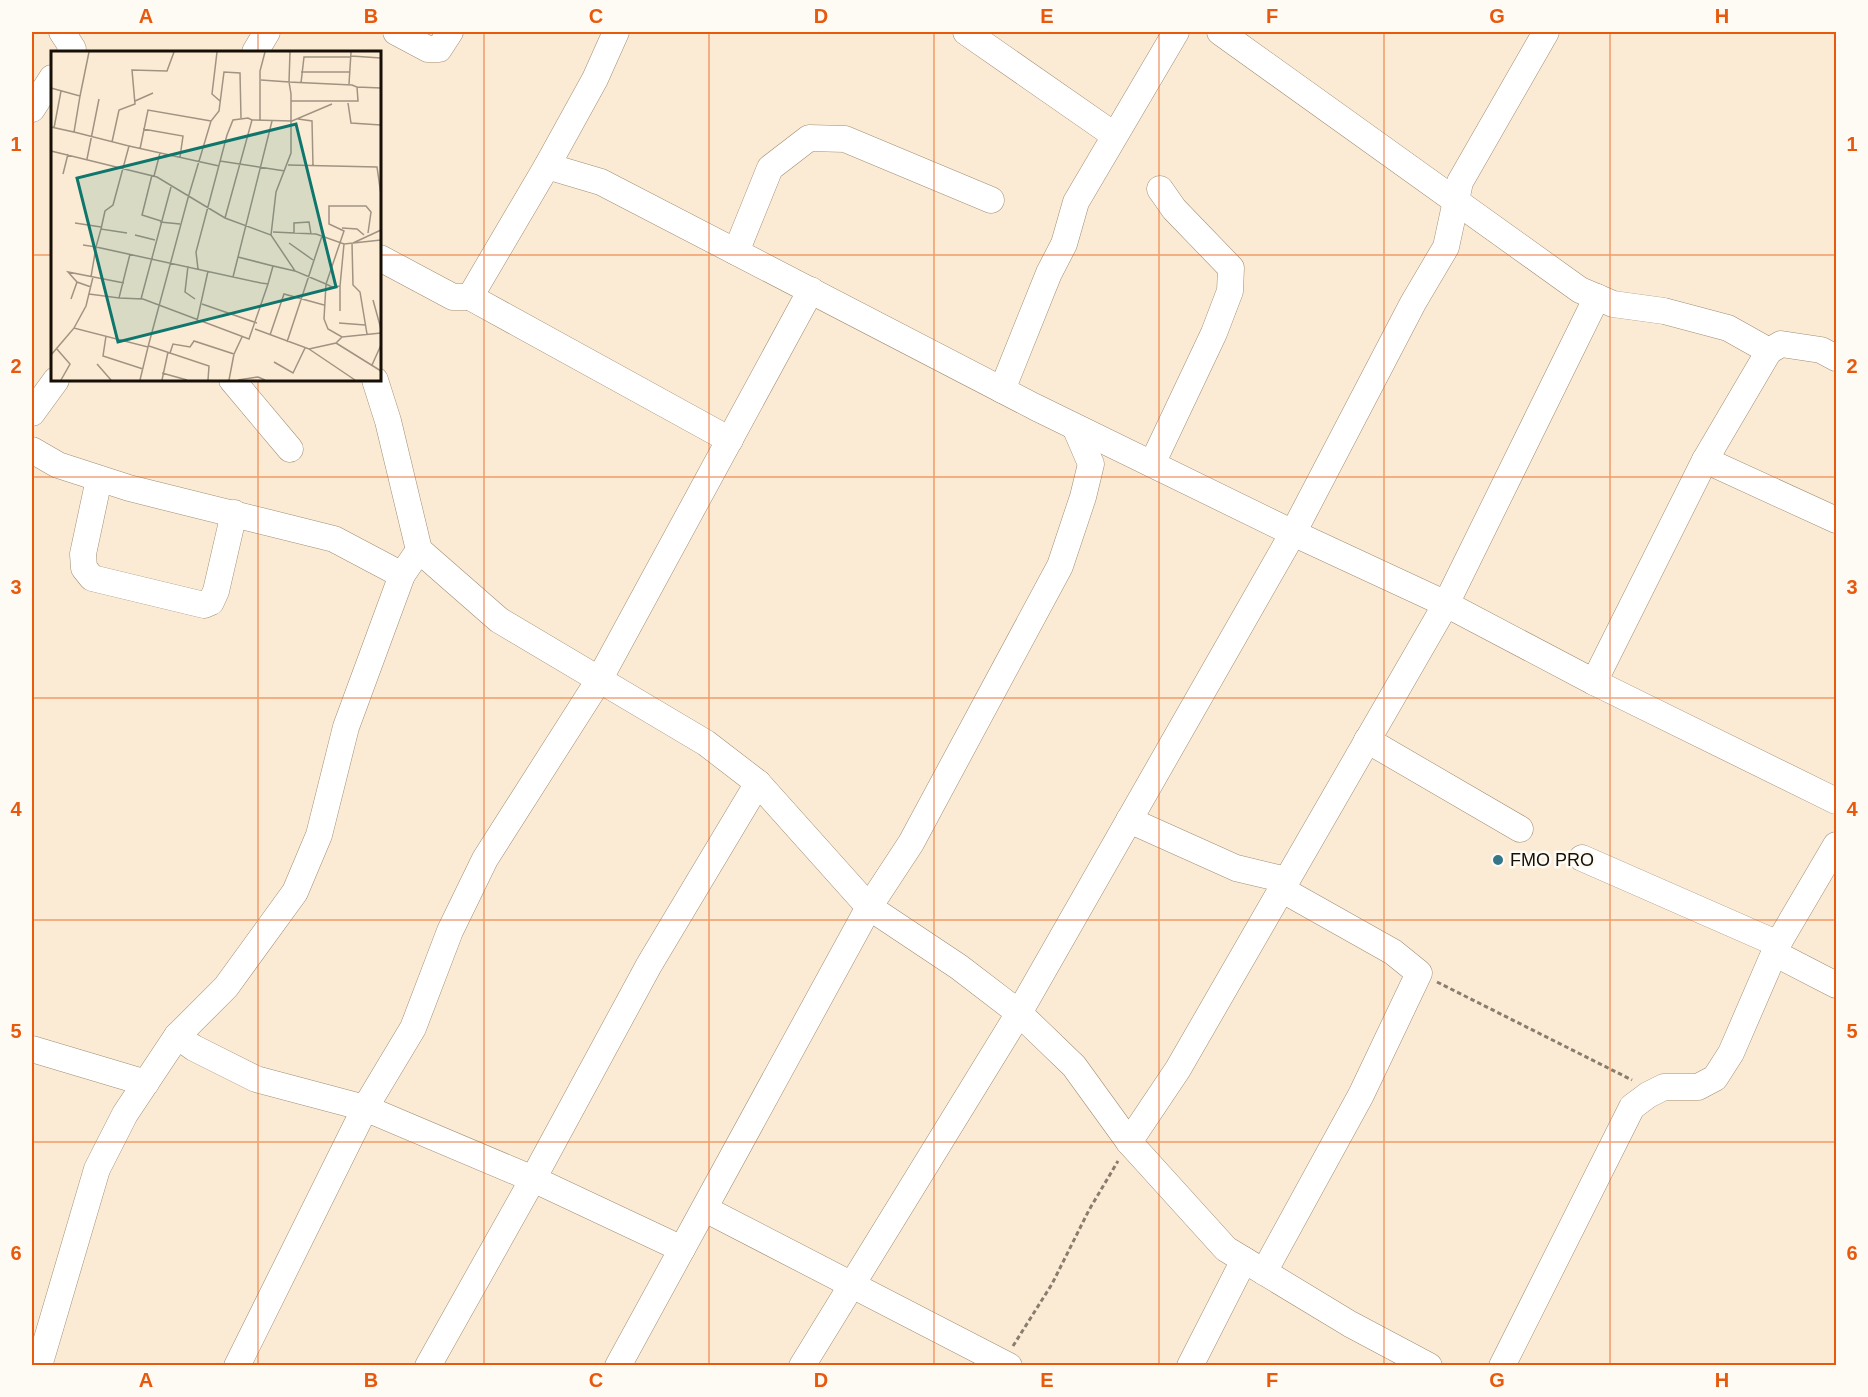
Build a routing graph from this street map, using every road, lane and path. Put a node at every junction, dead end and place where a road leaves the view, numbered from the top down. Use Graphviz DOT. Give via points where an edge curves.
graph roads {
  1 [pos="267,32"];
  2 [pos="396,32"];
  3 [pos="450,32"];
  4 [pos="616,32"];
  5 [pos="966,32"];
  6 [pos="1176,32"];
  7 [pos="1220,32"];
  8 [pos="1546,32"];
  9 [pos="256,51"];
  10 [pos="51,80"];
  11 [pos="32,109"];
  12 [pos="1114,135"];
  13 [pos="547,166"];
  14 [pos="1160,189"];
  15 [pos="991,200"];
  16 [pos="1457,201"];
  17 [pos="736,252"];
  18 [pos="381,259"];
  19 [pos="811,290"];
  20 [pos="470,297"];
  21 [pos="1597,297"];
  22 [pos="1769,351"];
  23 [pos="1836,358"];
  24 [pos="55,381"];
  25 [pos="233,381"];
  26 [pos="375,381"];
  27 [pos="1002,390"];
  28 [pos="32,413"];
  29 [pos="1075,427"];
  30 [pos="730,440"];
  31 [pos="290,449"];
  32 [pos="32,450"];
  33 [pos="1705,460"];
  34 [pos="1152,464"];
  35 [pos="99,479"];
  36 [pos="234,513"];
  37 [pos="1836,520"];
  38 [pos="1293,533"];
  39 [pos="419,550"];
  40 [pos="402,575"];
  41 [pos="1446,604"];
  42 [pos="599,680"];
  43 [pos="1594,682"];
  44 [pos="1367,740"];
  45 [pos="758,783"];
  46 [pos="1836,801"];
  47 [pos="1129,820"];
  48 [pos="1520,829"];
  49 [pos="1836,845"];
  50 [pos="1582,858"];
  51 [pos="1284,885"];
  52 [pos="869,907"];
  53 [pos="1776,948"];
  54 [pos="1419,973"];
  55 [pos="1836,985"];
  56 [pos="1019,1013"];
  57 [pos="177,1036"];
  58 [pos="32,1049"];
  59 [pos="146,1083"];
  60 [pos="1655,1092"];
  61 [pos="365,1108"];
  62 [pos="1130,1142"];
  63 [pos="533,1179"];
  64 [pos="705,1209"];
  65 [pos="682,1249"];
  66 [pos="1254,1266"];
  67 [pos="852,1285"];
  68 [pos="1002,1364"];
  69 [pos="39,1365"];
  70 [pos="237,1365"];
  71 [pos="428,1365"];
  72 [pos="618,1365"];
  73 [pos="802,1365"];
  74 [pos="1190,1365"];
  75 [pos="1429,1365"];
  76 [pos="1502,1365"];
  1 -- 9 [label="street"];
  2 -- 3 [label="street" via="428,49 439,49"];
  4 -- 13 [label="street"];
  5 -- 12 [label="street"];
  6 -- 12 [label="street"];
  7 -- 16 [label="street"];
  8 -- 16 [label="street" via="1460,182"];
  10 -- 11 [label="street"];
  12 -- 27 [label="street" via="1076,202 1064,244"];
  13 -- 17 [label="street" via="601,182"];
  13 -- 20 [label="street"];
  14 -- 34 [label="street" via="1174,209 1231,267 1230,291 1214,333"];
  15 -- 17 [label="street" via="845,139 809,138 770,168"];
  16 -- 21 [label="street" via="1580,290"];
  16 -- 38 [label="street" via="1446,247"];
  17 -- 19 [label="street"];
  18 -- 20 [label="street" via="453,297"];
  19 -- 27 [label="street"];
  19 -- 30 [label="street"];
  20 -- 30 [label="street"];
  21 -- 22 [label="street" via="1613,304 1664,311 1728,328"];
  21 -- 41 [label="street"];
  22 -- 23 [label="street" via="1781,344 1821,350"];
  22 -- 33 [label="street"];
  24 -- 28 [label="street"];
  25 -- 31 [label="street"];
  26 -- 39 [label="street"];
  27 -- 29 [label="street"];
  29 -- 34 [label="street"];
  29 -- 52 [label="street" via="1090,465 1060,566 912,843"];
  30 -- 42 [label="street"];
  32 -- 35 [label="street" via="58,465"];
  33 -- 37 [label="street"];
  33 -- 43 [label="street"];
  34 -- 38 [label="street"];
  35 -- 36 [label="street"];
  35 -- 36 [label="street" via="83,554 84,568 92,578 204,605 211,602"];
  36 -- 40 [label="street" via="334,540"];
  38 -- 41 [label="street"];
  38 -- 47 [label="street"];
  39 -- 40 [label="street"];
  39 -- 42 [label="street" via="499,620"];
  40 -- 57 [label="street" via="346,727 319,835 296,892 226,987"];
  41 -- 43 [label="street"];
  41 -- 44 [label="street"];
  42 -- 45 [label="street" via="706,743"];
  42 -- 61 [label="street" via="484,859 450,931 413,1028"];
  43 -- 46 [label="street"];
  44 -- 48 [label="street"];
  44 -- 51 [label="street"];
  45 -- 52 [label="street"];
  45 -- 63 [label="street" via="649,965"];
  47 -- 51 [label="street"];
  47 -- 56 [label="street"];
  49 -- 53 [label="street"];
  50 -- 53 [label="street" via="1769,940"];
  51 -- 54 [label="street" via="1393,952"];
  51 -- 62 [label="street" via="1178,1069"];
  52 -- 56 [label="street"];
  52 -- 64 [label="street"];
  53 -- 55 [label="street"];
  53 -- 60 [label="street" via="1731,1053 1715,1078 1698,1087"];
  54 -- 60 [label="path"];
  54 -- 66 [label="street" via="1361,1095"];
  56 -- 62 [label="street" via="1074,1066"];
  56 -- 67 [label="street"];
  57 -- 59 [label="street"];
  57 -- 61 [label="street" via="256,1079"];
  58 -- 59 [label="street"];
  59 -- 69 [label="street" via="124,1114 97,1169"];
  60 -- 76 [label="street" via="1632,1107"];
  61 -- 63 [label="street"];
  61 -- 70 [label="street"];
  62 -- 66 [label="street" via="1226,1249"];
  62 -- 68 [label="path" via="1089,1210 1052,1284"];
  63 -- 65 [label="street"];
  63 -- 71 [label="street"];
  64 -- 65 [label="street"];
  64 -- 67 [label="street"];
  65 -- 72 [label="street"];
  66 -- 74 [label="street"];
  66 -- 75 [label="street" via="1350,1324"];
  67 -- 68 [label="street"];
  67 -- 73 [label="street"];
}
